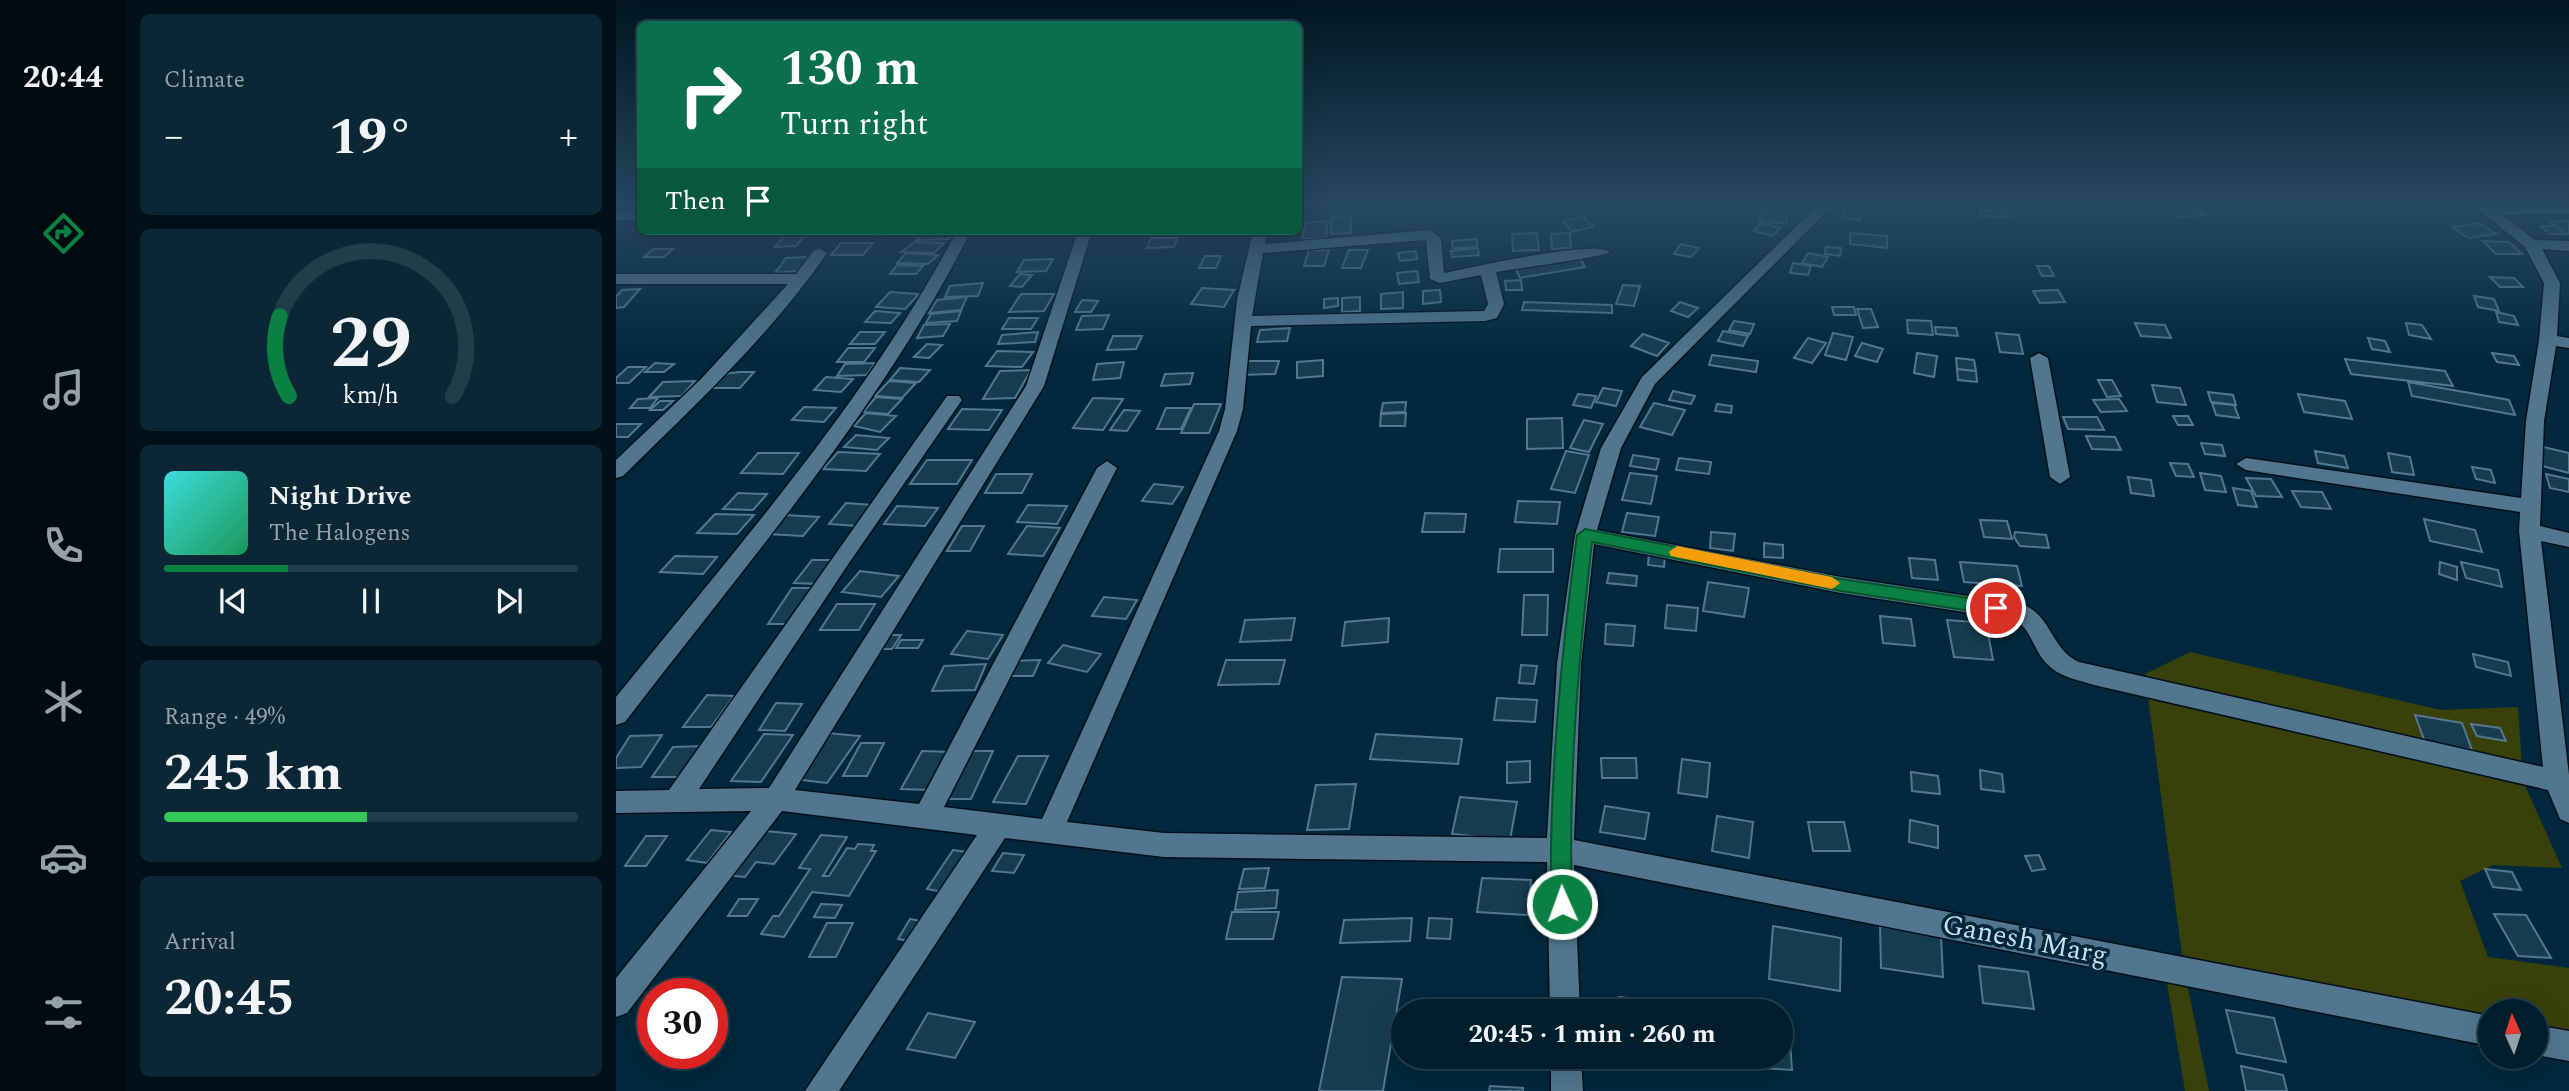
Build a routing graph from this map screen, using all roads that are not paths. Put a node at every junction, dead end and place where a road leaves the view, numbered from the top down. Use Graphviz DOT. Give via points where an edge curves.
graph roads {
  1 [pos="817,256"];
  2 [pos="951,256"];
  3 [pos="1077,256"];
  4 [pos="1255,256"];
  5 [pos="1434,256"];
  6 [pos="1560,256"];
  7 [pos="1775,256"];
  8 [pos="2537,256"];
  9 [pos="1488,270"];
  10 [pos="616,279"];
  11 [pos="801,279"];
  12 [pos="2552,284"];
  13 [pos="2569,286"];
  14 [pos="1242,321"];
  15 [pos="2558,342"];
  16 [pos="2039,358"];
  17 [pos="953,400"];
  18 [pos="2246,464"];
  19 [pos="1107,468"];
  20 [pos="616,471"];
  21 [pos="2060,477"];
  22 [pos="2530,506"];
  23 [pos="2529,531"];
  24 [pos="1585,535"];
  25 [pos="2569,540"];
  26 [pos="616,715"];
  27 [pos="2560,774"];
  28 [pos="776,799"];
  29 [pos="677,800"];
  30 [pos="616,803"];
  31 [pos="2569,811"];
  32 [pos="927,815"];
  33 [pos="999,824"];
  34 [pos="1050,831"];
  35 [pos="1560,850"];
  36 [pos="1565,999"];
  37 [pos="616,1002"];
  38 [pos="2478,1029"];
  39 [pos="2548,1042"];
  40 [pos="2569,1046"];
  41 [pos="1566,1069"];
  42 [pos="821,1091"];
  43 [pos="1567,1091"];
  1 -- 11 [label="street"];
  2 -- 26 [label="street" via="921,312 856,410"];
  3 -- 28 [label="street" via="1035,386"];
  4 -- 14 [label="street"];
  5 -- 9 [label="street" via="1440,278"];
  6 -- 9 [label="street"];
  7 -- 24 [label="street" via="1648,381 1611,448"];
  8 -- 12 [label="street"];
  9 -- 14 [label="street" via="1496,304 1485,316"];
  10 -- 11 [label="street"];
  11 -- 20 [label="street" via="707,383"];
  12 -- 13 [label="street"];
  12 -- 15 [label="street"];
  14 -- 34 [label="street" via="1228,430"];
  15 -- 22 [label="street" via="2535,421"];
  16 -- 21 [label="street"];
  17 -- 29 [label="street"];
  18 -- 22 [label="street"];
  19 -- 32 [label="street"];
  22 -- 23 [label="street"];
  23 -- 25 [label="street"];
  23 -- 27 [label="street"];
  24 -- 27 [label="street" via="1841,585 2021,612 2033,618 2061,664 2095,676"];
  24 -- 35 [label="street" via="1569,664"];
  27 -- 31 [label="street"];
  28 -- 29 [label="street, Ganesh Marg"];
  28 -- 32 [label="street, Ganesh Marg"];
  28 -- 37 [label="street"];
  29 -- 30 [label="street, Ganesh Marg"];
  32 -- 33 [label="street, Ganesh Marg"];
  33 -- 34 [label="street, Ganesh Marg"];
  33 -- 42 [label="street"];
  34 -- 35 [label="street, Ganesh Marg" via="1164,845"];
  35 -- 36 [label="street"];
  35 -- 38 [label="street, Ganesh Marg"];
  39 -- 40 [label="street"];
  41 -- 43 [label="street"];
}
